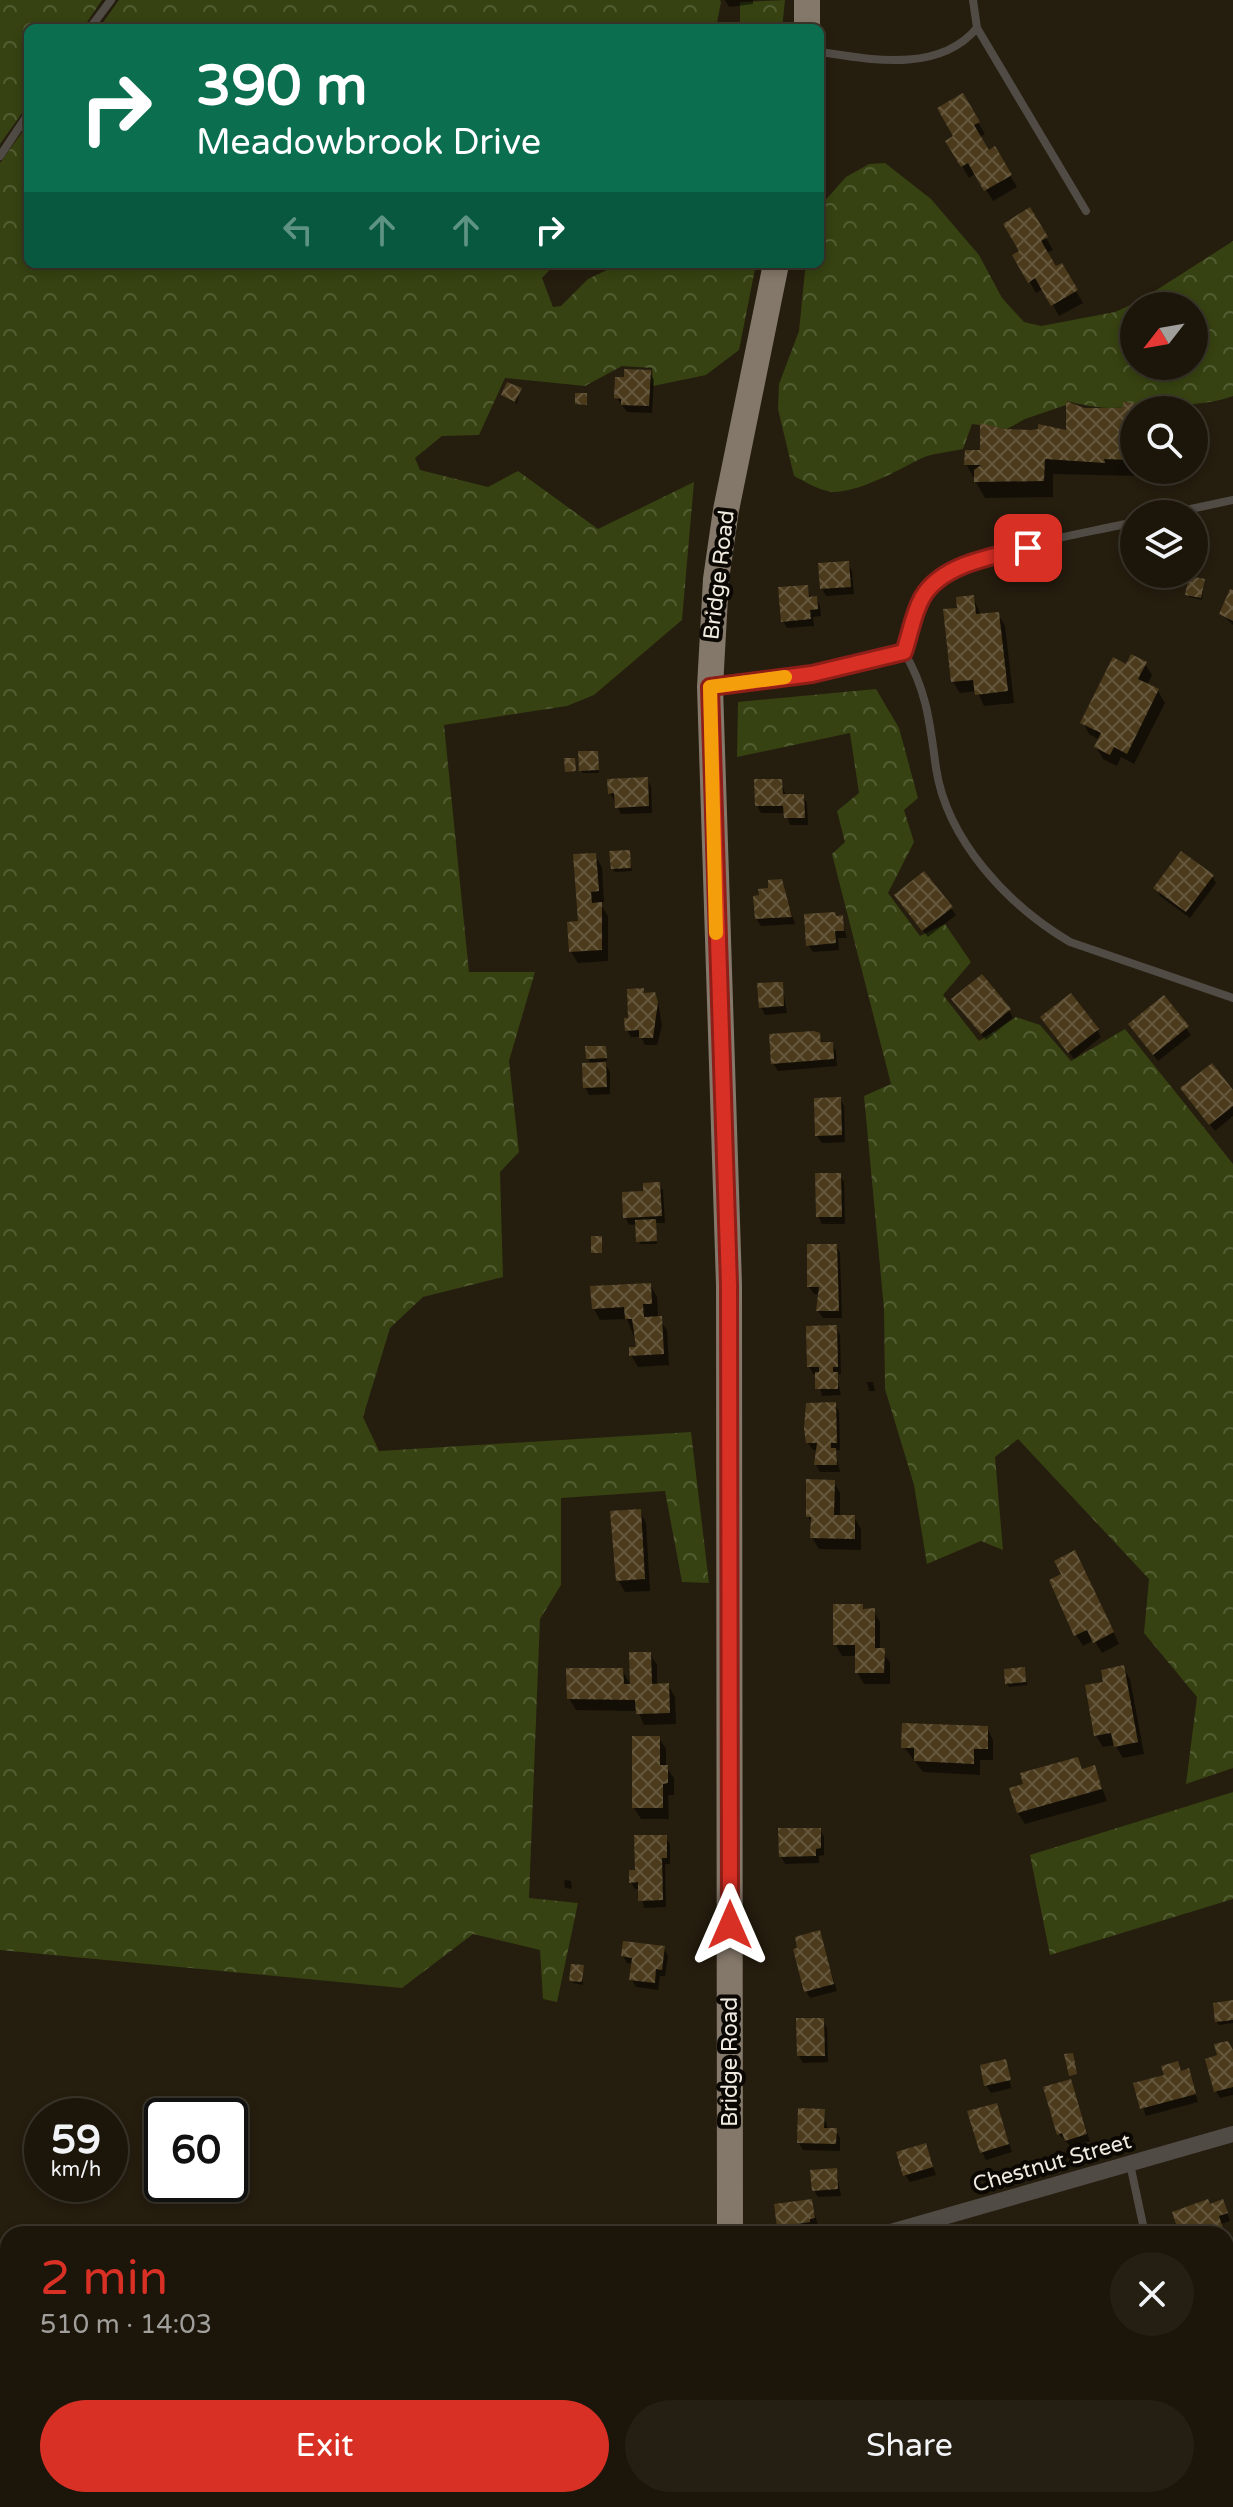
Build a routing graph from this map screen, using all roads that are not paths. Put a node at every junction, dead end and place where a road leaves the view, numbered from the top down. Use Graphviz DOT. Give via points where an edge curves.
graph roads {
  1 [pos="111,0"];
  2 [pos="807,0"];
  3 [pos="973,0"];
  4 [pos="93,24"];
  5 [pos="807,24"];
  6 [pos="977,28"];
  7 [pos="824,52"];
  8 [pos="24,120"];
  9 [pos="0,156"];
  10 [pos="1086,211"];
  11 [pos="775,268"];
  12 [pos="1233,500"];
  13 [pos="1208,505"];
  14 [pos="1120,525"];
  15 [pos="904,652"];
  16 [pos="710,687"];
  17 [pos="1233,998"];
  18 [pos="1233,2134"];
  19 [pos="1130,2164"];
  20 [pos="730,2226"];
  21 [pos="912,2226"];
  22 [pos="1143,2226"];
  1 -- 4 [label="lane"];
  2 -- 5 [label="main road"];
  3 -- 6 [label="lane"];
  6 -- 7 [label="lane" via="963,45 940,56 905,61"];
  6 -- 10 [label="lane"];
  8 -- 9 [label="lane"];
  11 -- 16 [label="main road, Bridge Road" via="726,510"];
  12 -- 13 [label="lane"];
  14 -- 15 [label="lane" via="975,561 947,575 923,596"];
  15 -- 16 [label="lane" via="812,674"];
  15 -- 17 [label="lane" via="928,702 944,801 973,853 1003,889 1070,942"];
  16 -- 20 [label="main road, Bridge Road" via="729,1285"];
  18 -- 19 [label="street, Chestnut Street"];
  19 -- 21 [label="street, Chestnut Street"];
  19 -- 22 [label="lane"];
}
